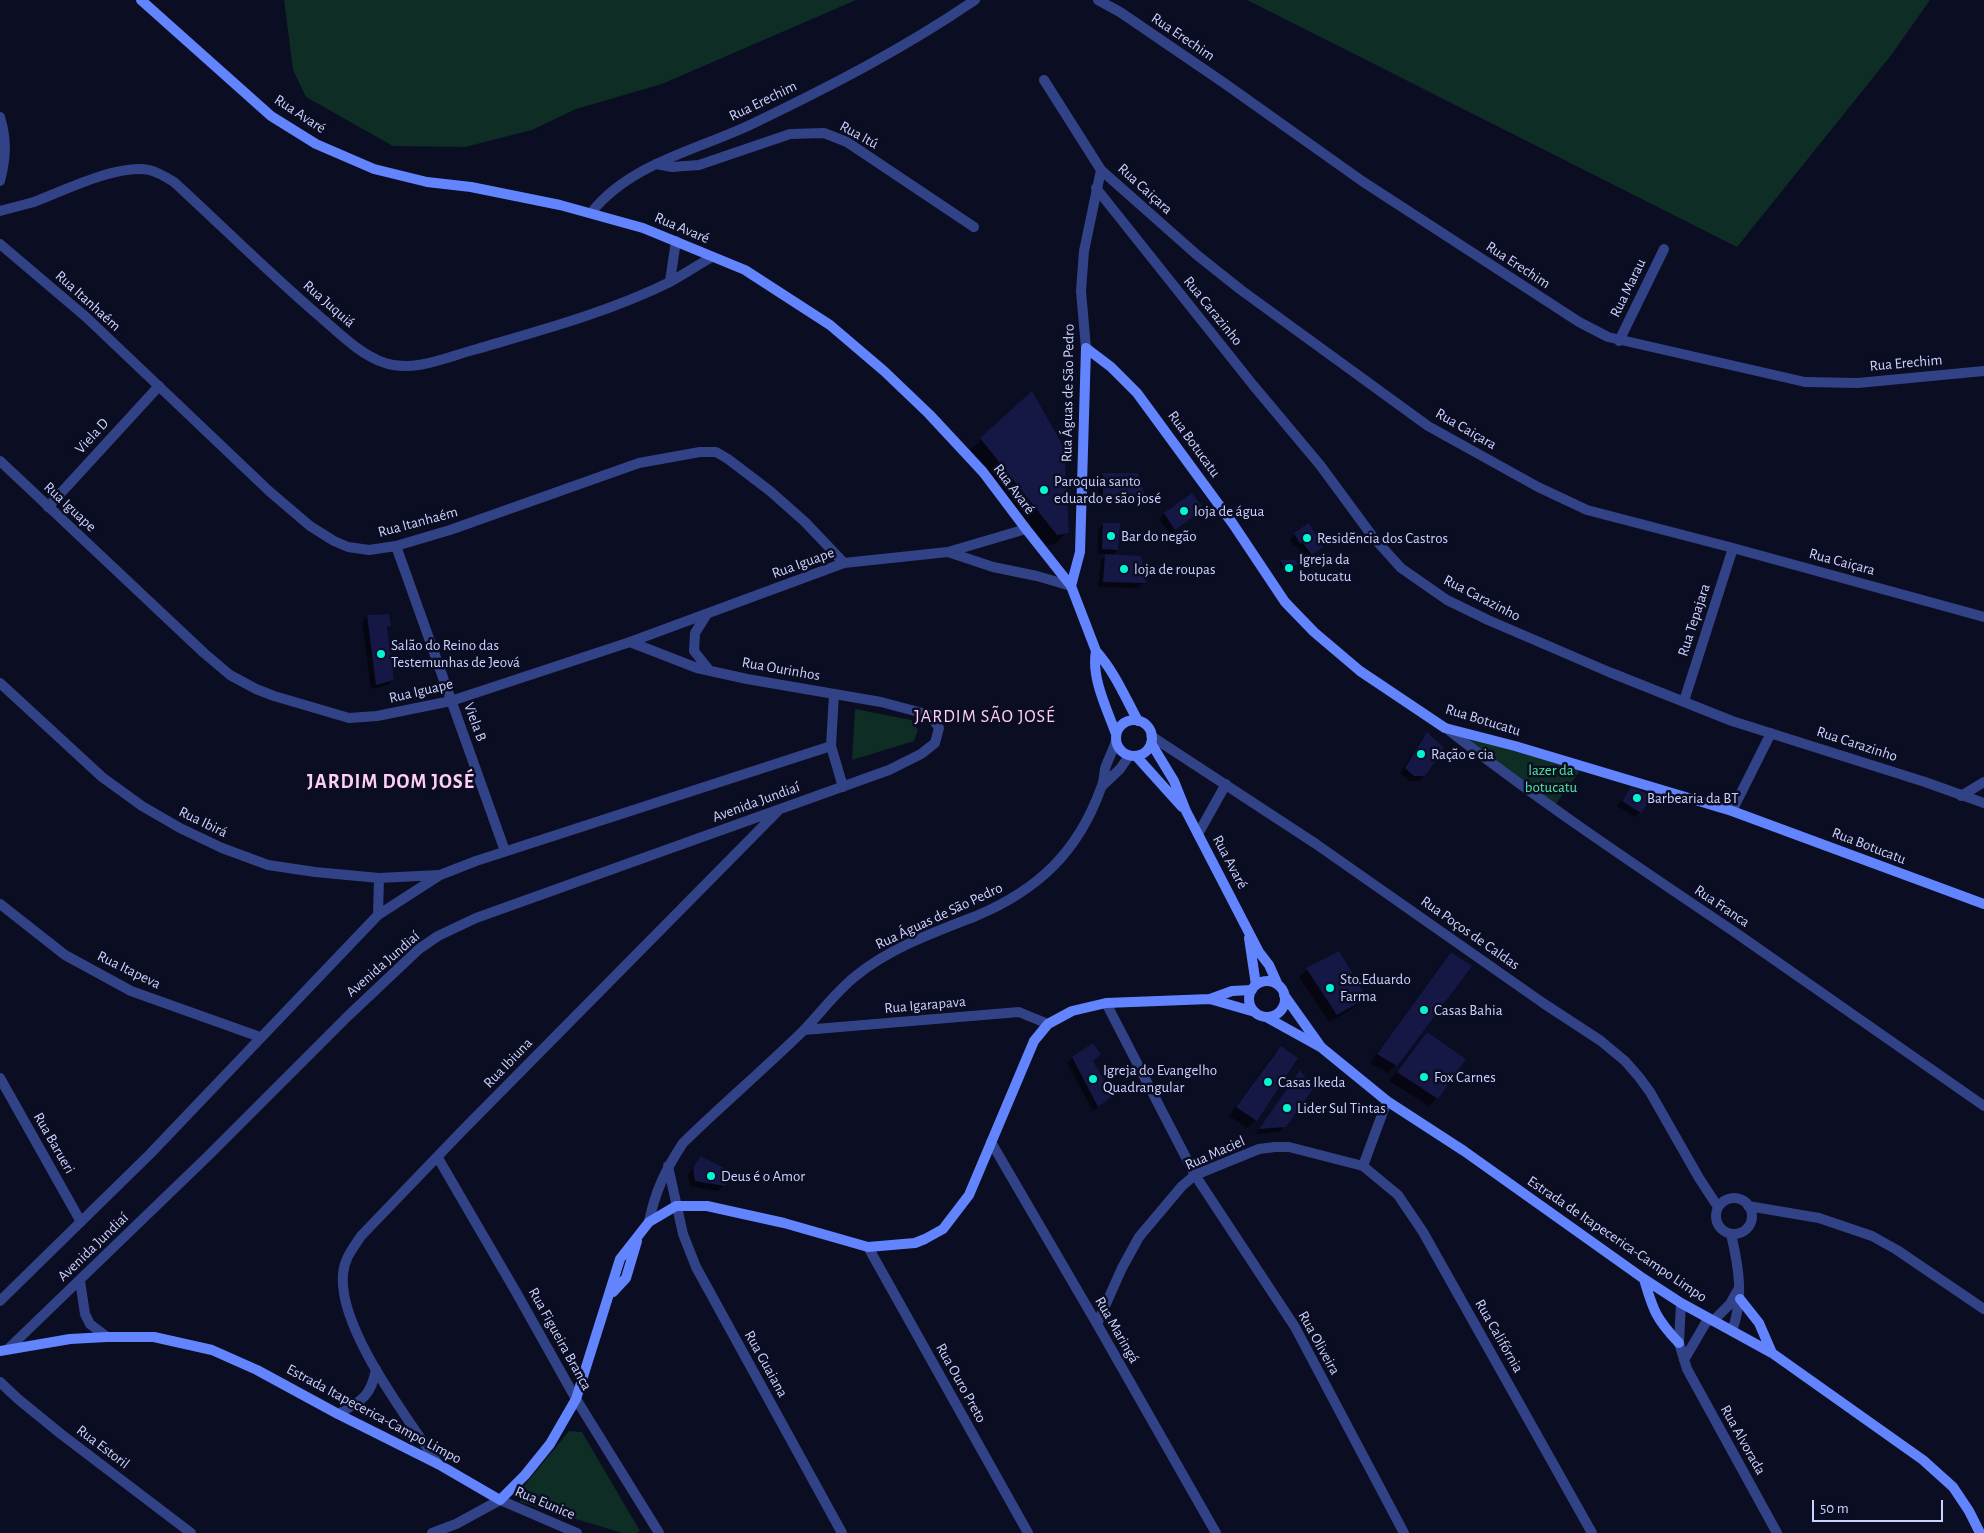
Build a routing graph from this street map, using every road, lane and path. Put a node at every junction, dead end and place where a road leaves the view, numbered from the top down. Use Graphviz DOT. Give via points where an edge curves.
graph roads {
  1 [pos="142,0"];
  2 [pos="975,0"];
  3 [pos="1098,0"];
  4 [pos="1044,80"];
  5 [pos="0,117"];
  6 [pos="656,164"];
  7 [pos="1101,170"];
  8 [pos="0,182"];
  9 [pos="1096,188"];
  10 [pos="0,212"];
  11 [pos="591,213"];
  12 [pos="974,227"];
  13 [pos="676,241"];
  14 [pos="0,244"];
  15 [pos="1664,249"];
  16 [pos="712,257"];
  17 [pos="670,281"];
  18 [pos="1619,341"];
  19 [pos="1086,348"];
  20 [pos="1984,371"];
  21 [pos="159,386"];
  22 [pos="0,461"];
  23 [pos="48,507"];
  24 [pos="1026,530"];
  25 [pos="396,546"];
  26 [pos="1733,548"];
  27 [pos="948,552"];
  28 [pos="844,563"];
  29 [pos="1071,586"];
  30 [pos="707,614"];
  31 [pos="1983,615"];
  32 [pos="630,642"];
  33 [pos="1096,651"];
  34 [pos="710,671"];
  35 [pos="0,683"];
  36 [pos="834,694"];
  37 [pos="451,701"];
  38 [pos="1684,701"];
  39 [pos="930,715"];
  40 [pos="1138,721"];
  41 [pos="1445,728"];
  42 [pos="1771,733"];
  43 [pos="1116,737"];
  44 [pos="1151,739"];
  45 [pos="831,746"];
  46 [pos="1132,756"];
  47 [pos="1984,782"];
  48 [pos="1226,784"];
  49 [pos="1102,786"];
  50 [pos="843,787"];
  51 [pos="1961,796"];
  52 [pos="1984,803"];
  53 [pos="780,809"];
  54 [pos="1186,811"];
  55 [pos="1732,811"];
  56 [pos="1198,834"];
  57 [pos="505,851"];
  58 [pos="440,875"];
  59 [pos="379,878"];
  60 [pos="0,904"];
  61 [pos="1984,904"];
  62 [pos="378,915"];
  63 [pos="1247,927"];
  64 [pos="1278,985"];
  65 [pos="1254,988"];
  66 [pos="1284,995"];
  67 [pos="1210,999"];
  68 [pos="1106,1003"];
  69 [pos="1255,1012"];
  70 [pos="1266,1017"];
  71 [pos="1048,1024"];
  72 [pos="804,1030"];
  73 [pos="260,1037"];
  74 [pos="1322,1048"];
  75 [pos="0,1078"];
  76 [pos="1387,1101"];
  77 [pos="1984,1106"];
  78 [pos="991,1142"];
  79 [pos="438,1158"];
  80 [pos="668,1166"];
  81 [pos="1363,1166"];
  82 [pos="1195,1175"];
  83 [pos="676,1206"];
  84 [pos="1748,1206"];
  85 [pos="1718,1207"];
  86 [pos="82,1222"];
  87 [pos="649,1222"];
  88 [pos="1731,1234"];
  89 [pos="868,1248"];
  90 [pos="1644,1278"];
  91 [pos="80,1281"];
  92 [pos="1740,1287"];
  93 [pos="1740,1299"];
  94 [pos="0,1302"];
  95 [pos="1681,1303"];
  96 [pos="1984,1309"];
  97 [pos="1710,1320"];
  98 [pos="1097,1324"];
  99 [pos="1732,1332"];
  100 [pos="107,1336"];
  101 [pos="1679,1343"];
  102 [pos="4,1350"];
  103 [pos="1772,1353"];
  104 [pos="1684,1360"];
  105 [pos="376,1369"];
  106 [pos="0,1382"];
  107 [pos="576,1399"];
  108 [pos="338,1414"];
  109 [pos="438,1464"];
  110 [pos="500,1500"];
  111 [pos="191,1533"];
  112 [pos="432,1533"];
  113 [pos="577,1533"];
  114 [pos="659,1533"];
  115 [pos="842,1533"];
  116 [pos="1028,1533"];
  117 [pos="1216,1533"];
  118 [pos="1404,1533"];
  119 [pos="1592,1533"];
  120 [pos="1777,1533"];
  121 [pos="1980,1533"];
  1 -- 11 [label="main road, Rua Avaré" via="271,116 316,144 374,169 427,182 560,204"];
  2 -- 6 [label="street, Rua Erechim" via="934,28 875,61 749,125"];
  3 -- 18 [label="street, Rua Erechim" via="1216,78 1370,187 1579,322"];
  4 -- 7 [label="street, Rua Caiçara"];
  5 -- 8 [label="street" via="6,138"];
  6 -- 11 [label="street, Rua Erechim" via="621,184"];
  6 -- 12 [label="street, Rua Itú" via="672,167 699,164 790,134 824,133 847,142"];
  7 -- 9 [label="street, Rua Águas de São Pedro"];
  7 -- 26 [label="street, Rua Caiçara" via="1226,278 1428,426 1538,487 1587,510"];
  9 -- 19 [label="street, Rua Águas de São Pedro" via="1084,251 1082,291"];
  9 -- 38 [label="street, Rua Carazinho" via="1401,568 1447,600 1488,620"];
  10 -- 17 [label="street, Rua Juquiá" via="127,170 148,169 159,173 174,182 278,281 345,339 378,360 396,366 420,365 525,336 624,302"];
  11 -- 13 [label="main road, Rua Avaré"];
  13 -- 16 [label="main road, Rua Avaré"];
  13 -- 17 [label="street"];
  14 -- 21 [label="street, Rua Itanhaém" via="86,317"];
  15 -- 18 [label="street, Rua Marau"];
  16 -- 17 [label="street, Rua Juquiá"];
  16 -- 24 [label="main road, Rua Avaré" via="753,275 830,324 856,345 955,440"];
  18 -- 20 [label="street, Rua Erechim" via="1806,382 1858,383"];
  19 -- 29 [label="main road, Rua Águas de São Pedro" via="1080,552"];
  19 -- 41 [label="main road, Rua Botucatu" via="1111,367 1143,400 1285,602 1360,671"];
  21 -- 23 [label="street, Viela D"];
  21 -- 25 [label="street, Rua Itanhaém" via="310,526 348,547 369,550"];
  22 -- 23 [label="street, Rua Iguape"];
  23 -- 37 [label="street, Rua Iguape" via="204,653 230,675 256,689 348,718 377,716"];
  24 -- 27 [label="street, Rua Iguape"];
  24 -- 29 [label="main road, Rua Avaré"];
  25 -- 28 [label="street, Rua Itanhaém" via="638,463 716,452 770,490"];
  25 -- 37 [label="street, Viela B"];
  26 -- 31 [label="street, Rua Caiçara"];
  26 -- 38 [label="street, Rua Tepajara"];
  27 -- 28 [label="street, Rua Iguape"];
  27 -- 29 [label="street, Rua Iguape" via="993,568"];
  28 -- 30 [label="street, Rua Iguape"];
  29 -- 33 [label="main road, Rua Avaré"];
  30 -- 32 [label="street, Rua Iguape"];
  30 -- 34 [label="street" via="695,633 694,651"];
  32 -- 34 [label="street, Rua Ourinhos"];
  32 -- 37 [label="street, Rua Iguape"];
  33 -- 40 [label="main road, Rua Avaré"];
  33 -- 43 [label="main road, Rua Avaré" via="1094,663"];
  34 -- 36 [label="street, Rua Ourinhos"];
  35 -- 59 [label="street, Rua Ibirá" via="102,777 180,828 268,865"];
  36 -- 39 [label="street, Rua Ourinhos" via="897,705"];
  36 -- 45 [label="street"];
  37 -- 57 [label="street, Viela B"];
  38 -- 42 [label="street, Rua Carazinho"];
  39 -- 50 [label="street, Avenida Jundiaí" via="939,728 938,737 930,748 889,770"];
  40 -- 43 [label="main road" via="1125,723"];
  40 -- 44 [label="main road" via="1149,729"];
  41 -- 55 [label="main road, Rua Botucatu"];
  41 -- 77 [label="street, Rua Franca" via="1555,810"];
  42 -- 51 [label="street, Rua Carazinho"];
  42 -- 55 [label="street"];
  43 -- 46 [label="main road" via="1123,753"];
  43 -- 49 [label="street, Rua Águas de São Pedro"];
  44 -- 46 [label="main road" via="1148,749"];
  44 -- 48 [label="street, Rua Poços de Caldas"];
  44 -- 54 [label="main road, Rua Avaré"];
  45 -- 50 [label="street"];
  45 -- 57 [label="street, Avenida Jundiaí"];
  46 -- 49 [label="street, Rua Águas de São Pedro"];
  46 -- 54 [label="main road, Rua Avaré"];
  47 -- 51 [label="street"];
  48 -- 56 [label="street"];
  48 -- 85 [label="street, Rua Poços de Caldas" via="1404,904 1619,1056 1650,1092"];
  49 -- 72 [label="street, Rua Águas de São Pedro" via="1073,842 1043,877 1017,896 883,957 857,974"];
  50 -- 53 [label="street, Avenida Jundiaí"];
  51 -- 52 [label="street, Rua Carazinho"];
  53 -- 79 [label="street, Rua Ibiuna"];
  53 -- 91 [label="street, Avenida Jundiaí" via="476,918 438,936 419,949 348,1016"];
  54 -- 56 [label="main road, Rua Avaré"];
  55 -- 61 [label="main road, Rua Botucatu"];
  56 -- 63 [label="main road, Rua Avaré"];
  57 -- 58 [label="street, Avenida Jundiaí"];
  58 -- 59 [label="street, Rua Ibirá"];
  58 -- 62 [label="street, Avenida Jundiaí"];
  59 -- 62 [label="street"];
  60 -- 73 [label="street, Rua Itapeva" via="65,954 131,990"];
  62 -- 73 [label="street, Avenida Jundiaí"];
  63 -- 64 [label="main road, Rua Avaré"];
  63 -- 65 [label="main road, Rua Avaré"];
  64 -- 65 [label="main road" via="1267,982"];
  64 -- 66 [label="main road"];
  65 -- 67 [label="main road"];
  65 -- 69 [label="main road" via="1249,1001"];
  66 -- 70 [label="main road" via="1281,1011"];
  66 -- 74 [label="main road, Estrada de Itapecerica-Campo Limpo"];
  67 -- 68 [label="main road"];
  67 -- 69 [label="main road"];
  68 -- 71 [label="main road" via="1072,1011"];
  68 -- 82 [label="street, Rua Oliveira"];
  69 -- 70 [label="main road"];
  70 -- 74 [label="main road, Estrada de Itapecerica-Campo Limpo"];
  71 -- 72 [label="street, Rua Igarapava" via="1019,1012"];
  71 -- 78 [label="main road" via="1034,1040"];
  72 -- 80 [label="street, Rua Águas de São Pedro" via="712,1115 684,1143"];
  73 -- 86 [label="street, Avenida Jundiaí"];
  74 -- 76 [label="main road, Estrada de Itapecerica-Campo Limpo"];
  75 -- 86 [label="street, Rua Barueri"];
  76 -- 81 [label="street"];
  76 -- 90 [label="main road, Estrada de Itapecerica-Campo Limpo"];
  78 -- 89 [label="main road" via="969,1195 943,1229 915,1242"];
  78 -- 98 [label="street, Rua Maringá"];
  79 -- 105 [label="street, Rua Ibiuna" via="362,1236 349,1254 343,1273 348,1310"];
  79 -- 107 [label="street, Rua Figueira Branca"];
  80 -- 83 [label="street"];
  80 -- 87 [label="street, Rua Águas de São Pedro" via="653,1200"];
  81 -- 82 [label="street, Rua Maciel" via="1289,1147 1275,1147 1258,1150"];
  81 -- 119 [label="street, Rua Califórnia" via="1398,1195 1414,1218"];
  82 -- 98 [label="street, Rua Maciel" via="1139,1237"];
  82 -- 118 [label="street, Rua Oliveira" via="1294,1327"];
  83 -- 87 [label="main road"];
  83 -- 89 [label="main road" via="707,1206 784,1223"];
  83 -- 115 [label="street, Rua Guaiana" via="696,1267"];
  84 -- 85 [label="street" via="1736,1198"];
  84 -- 88 [label="street" via="1751,1212 1749,1226 1744,1231"];
  84 -- 96 [label="street" via="1819,1218 1872,1236"];
  85 -- 88 [label="street" via="1719,1227"];
  86 -- 94 [label="street, Avenida Jundiaí"];
  87 -- 107 [label="main road" via="620,1259"];
  88 -- 92 [label="street"];
  89 -- 116 [label="street, Rua Ouro Preto"];
  90 -- 95 [label="main road, Estrada de Itapecerica-Campo Limpo"];
  90 -- 101 [label="main road" via="1652,1309 1662,1326"];
  91 -- 100 [label="street" via="85,1314 90,1324"];
  91 -- 102 [label="street, Avenida Jundiaí"];
  92 -- 93 [label="street"];
  92 -- 97 [label="street" via="1730,1304"];
  93 -- 99 [label="street"];
  93 -- 103 [label="main road" via="1759,1324"];
  95 -- 97 [label="main road, Estrada de Itapecerica-Campo Limpo"];
  95 -- 101 [label="street, Rua Alvorada"];
  97 -- 99 [label="main road, Estrada de Itapecerica-Campo Limpo"];
  97 -- 104 [label="street"];
  98 -- 117 [label="street, Rua Maringá"];
  99 -- 103 [label="main road, Estrada de Itapecerica-Campo Limpo"];
  100 -- 102 [label="main road, Estrada Itapecerica-Campo Limpo"];
  100 -- 108 [label="main road, Estrada Itapecerica-Campo Limpo" via="154,1337 212,1350 257,1370"];
  101 -- 104 [label="street, Rua Alvorada"];
  103 -- 121 [label="main road, Estrada de Itapecerica-Campo Limpo" via="1942,1476 1969,1511"];
  104 -- 120 [label="street, Rua Alvorada"];
  105 -- 108 [label="street" via="370,1392 358,1404"];
  105 -- 109 [label="street, Rua Ibiuna"];
  106 -- 111 [label="street, Rua Estoril" via="61,1434"];
  107 -- 110 [label="main road" via="550,1444"];
  107 -- 114 [label="street, Rua Figueira Branca"];
  108 -- 109 [label="main road, Estrada Itapecerica-Campo Limpo"];
  109 -- 110 [label="main road, Estrada Itapecerica-Campo Limpo"];
  110 -- 112 [label="street"];
  110 -- 113 [label="street, Rua Eunice"];
}
